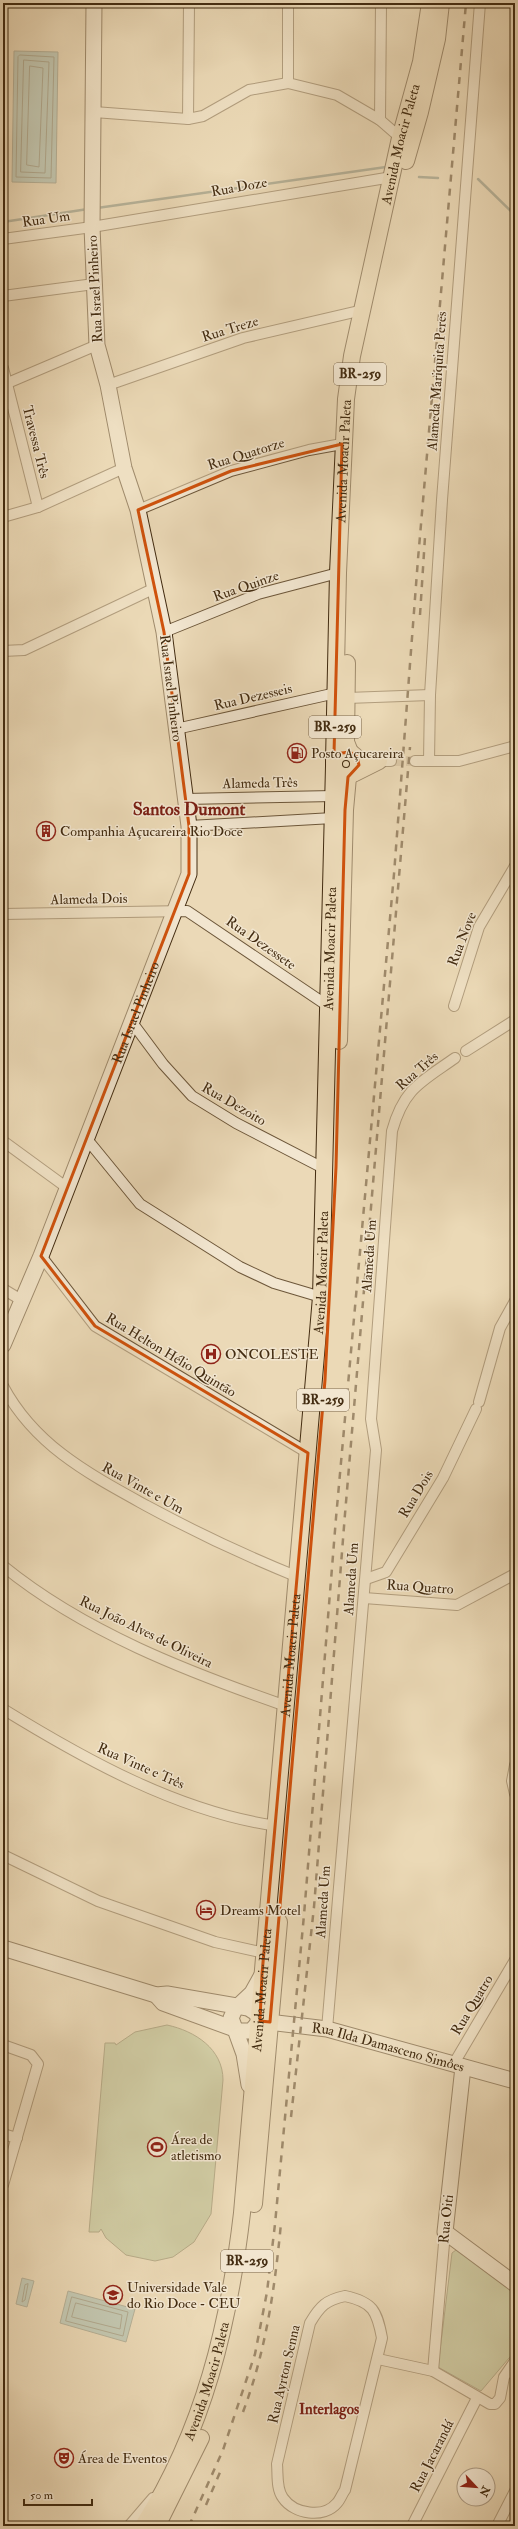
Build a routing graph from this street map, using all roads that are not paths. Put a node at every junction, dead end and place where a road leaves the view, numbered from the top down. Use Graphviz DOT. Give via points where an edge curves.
graph roads {
  1 [pos="94,3"];
  2 [pos="189,3"];
  3 [pos="288,3"];
  4 [pos="382,3"];
  5 [pos="430,3"];
  6 [pos="441,3"];
  7 [pos="480,3"];
  8 [pos="288,83"];
  9 [pos="94,112"];
  10 [pos="188,120"];
  11 [pos="380,120"];
  12 [pos="405,141"];
  13 [pos="392,177"];
  14 [pos="92,224"];
  15 [pos="3,239"];
  16 [pos="94,284"];
  17 [pos="3,296"];
  18 [pos="363,310"];
  19 [pos="96,345"];
  20 [pos="3,368"];
  21 [pos="5,385"];
  22 [pos="108,385"];
  23 [pos="342,444"];
  24 [pos="124,468"];
  25 [pos="38,507"];
  26 [pos="138,510"];
  27 [pos="3,517"];
  28 [pos="338,573"];
  29 [pos="155,588"];
  30 [pos="164,632"];
  31 [pos="3,651"];
  32 [pos="342,695"];
  33 [pos="430,695"];
  34 [pos="176,729"];
  35 [pos="515,746"];
  36 [pos="352,753"];
  37 [pos="415,761"];
  38 [pos="429,761"];
  39 [pos="334,764"];
  40 [pos="352,775"];
  41 [pos="334,796"];
  42 [pos="186,799"];
  43 [pos="333,818"];
  44 [pos="189,826"];
  45 [pos="515,866"];
  46 [pos="176,911"];
  47 [pos="3,914"];
  48 [pos="328,1006"];
  49 [pos="454,1006"];
  50 [pos="515,1020"];
  51 [pos="132,1021"];
  52 [pos="466,1051"];
  53 [pos="455,1058"];
  54 [pos="392,1131"];
  55 [pos="86,1138"];
  56 [pos="3,1141"];
  57 [pos="325,1169"];
  58 [pos="66,1186"];
  59 [pos="41,1256"];
  60 [pos="3,1289"];
  61 [pos="321,1297"];
  62 [pos="23,1301"];
  63 [pos="515,1301"];
  64 [pos="3,1345"];
  65 [pos="3,1386"];
  66 [pos="308,1453"];
  67 [pos="3,1566"];
  68 [pos="515,1574"];
  69 [pos="298,1578"];
  70 [pos="366,1579"];
  71 [pos="364,1598"];
  72 [pos="286,1706"];
  73 [pos="3,1709"];
  74 [pos="515,1765"];
  75 [pos="515,1794"];
  76 [pos="277,1826"];
  77 [pos="3,1855"];
  78 [pos="3,1948"];
  79 [pos="265,1953"];
  80 [pos="515,1960"];
  81 [pos="262,1974"];
  82 [pos="156,1995"];
  83 [pos="239,2006"];
  84 [pos="265,2022"];
  85 [pos="234,2028"];
  86 [pos="327,2029"];
  87 [pos="3,2045"];
  88 [pos="458,2066"];
  89 [pos="515,2081"];
  90 [pos="252,2102"];
  91 [pos="3,2134"];
  92 [pos="17,2138"];
  93 [pos="3,2185"];
  94 [pos="444,2232"];
  95 [pos="515,2284"];
  96 [pos="378,2359"];
  97 [pos="515,2361"];
  98 [pos="432,2371"];
  99 [pos="477,2398"];
  100 [pos="168,2481"];
  101 [pos="515,2491"];
  102 [pos="501,2524"];
  103 [pos="129,2526"];
  104 [pos="143,2526"];
  105 [pos="157,2526"];
  106 [pos="412,2526"];
  1 -- 9 [label="street, Rua Israel Pinheiro"];
  2 -- 10 [label="street"];
  3 -- 8 [label="street"];
  4 -- 11 [label="street"];
  5 -- 12 [label="main road, Avenida Moacir Paleta / BR-259"];
  6 -- 12 [label="main road, Avenida Moacir Paleta / BR-259" via="420,112"];
  7 -- 33 [label="street, Alameda Mariquita Peres" via="442,500"];
  8 -- 10 [label="street" via="249,90 203,116"];
  8 -- 11 [label="street" via="337,95"];
  9 -- 10 [label="street"];
  9 -- 14 [label="street, Rua Israel Pinheiro"];
  11 -- 12 [label="street"];
  12 -- 13 [label="main road, Avenida Moacir Paleta / BR-259"];
  12 -- 32 [label="main road, Avenida Moacir Paleta / BR-259" via="354,411"];
  13 -- 14 [label="street, Rua Doze"];
  13 -- 18 [label="main road, Avenida Moacir Paleta / BR-259"];
  14 -- 15 [label="street, Rua Um"];
  14 -- 16 [label="street, Rua Israel Pinheiro"];
  16 -- 17 [label="street"];
  16 -- 19 [label="street, Rua Israel Pinheiro"];
  18 -- 22 [label="street, Rua Treze" via="243,338"];
  18 -- 23 [label="main road, Avenida Moacir Paleta / BR-259" via="348,385"];
  19 -- 21 [label="street"];
  19 -- 22 [label="street, Rua Israel Pinheiro"];
  20 -- 21 [label="street, Travessa Três"];
  21 -- 25 [label="street, Travessa Três"];
  22 -- 24 [label="street, Rua Israel Pinheiro"];
  23 -- 26 [label="street, Rua Quatorze" via="231,471"];
  23 -- 28 [label="main road, Avenida Moacir Paleta / BR-259"];
  24 -- 25 [label="street"];
  24 -- 26 [label="street, Rua Israel Pinheiro"];
  25 -- 27 [label="street"];
  26 -- 29 [label="street, Rua Israel Pinheiro"];
  28 -- 30 [label="street, Rua Quinze" via="258,594"];
  28 -- 32 [label="main road, Avenida Moacir Paleta / BR-259"];
  29 -- 30 [label="street, Rua Israel Pinheiro"];
  29 -- 31 [label="street" via="24,650"];
  30 -- 34 [label="street, Rua Israel Pinheiro"];
  32 -- 33 [label="street, Rua Dezesseis"];
  32 -- 34 [label="street, Rua Dezesseis"];
  32 -- 36 [label="main road, Avenida Moacir Paleta / BR-259" via="346,742"];
  32 -- 39 [label="main road, Avenida Moacir Paleta / BR-259"];
  33 -- 38 [label="street, Alameda Mariquita Peres"];
  34 -- 42 [label="street, Rua Israel Pinheiro"];
  35 -- 38 [label="street" via="459,761"];
  36 -- 39 [label="main road" via="338,754"];
  36 -- 40 [label="main road" via="358,761"];
  36 -- 40 [label="main road" via="385,761"];
  37 -- 38 [label="street"];
  39 -- 40 [label="main road" via="337,773"];
  39 -- 41 [label="main road, Avenida Moacir Paleta / BR-259"];
  40 -- 84 [label="main road, Avenida Moacir Paleta / BR-259" via="345,810 336,1167 325,1380"];
  41 -- 42 [label="street, Alameda Três"];
  41 -- 43 [label="main road, Avenida Moacir Paleta / BR-259"];
  42 -- 44 [label="street, Rua Israel Pinheiro"];
  43 -- 44 [label="street"];
  43 -- 48 [label="main road, Avenida Moacir Paleta / BR-259"];
  44 -- 46 [label="street, Rua Israel Pinheiro" via="189,874"];
  45 -- 49 [label="street, Rua Nove" via="479,927"];
  46 -- 47 [label="street, Alameda Dois"];
  46 -- 48 [label="street, Rua Dezessete" via="194,914"];
  46 -- 51 [label="street, Rua Israel Pinheiro"];
  48 -- 57 [label="main road, Avenida Moacir Paleta / BR-259"];
  50 -- 52 [label="street"];
  51 -- 55 [label="street, Rua Israel Pinheiro"];
  51 -- 57 [label="street, Rua Dezoito" via="163,1064 192,1096 236,1123"];
  53 -- 54 [label="street, Rua Três" via="406,1097 398,1109"];
  54 -- 70 [label="street, Alameda Um" via="371,1419 376,1450"];
  55 -- 58 [label="street, Rua Israel Pinheiro"];
  55 -- 61 [label="street" via="140,1204 240,1267 274,1283"];
  56 -- 58 [label="street"];
  57 -- 61 [label="main road, Avenida Moacir Paleta / BR-259"];
  58 -- 59 [label="street, Rua Israel Pinheiro"];
  59 -- 62 [label="street, Rua Israel Pinheiro"];
  59 -- 66 [label="street, Rua Helton Hélio Quintão" via="95,1326"];
  60 -- 62 [label="street"];
  61 -- 66 [label="main road, Avenida Moacir Paleta / BR-259"];
  62 -- 64 [label="street, Rua Israel Pinheiro"];
  63 -- 70 [label="street, Rua Dois" via="500,1328 478,1406 443,1478 386,1572"];
  65 -- 69 [label="street, Rua Vinte e Um" via="24,1420 50,1445 89,1474 234,1551"];
  66 -- 69 [label="main road, Avenida Moacir Paleta / BR-259"];
  67 -- 72 [label="street, Rua João Alves de Oliveira" via="52,1600 123,1639 187,1669"];
  68 -- 71 [label="street, Rua Quatro" via="457,1605"];
  69 -- 72 [label="main road, Avenida Moacir Paleta / BR-259"];
  70 -- 71 [label="street, Alameda Um"];
  71 -- 86 [label="street, Alameda Um"];
  72 -- 76 [label="main road, Avenida Moacir Paleta / BR-259"];
  73 -- 76 [label="street, Rua Vinte e Três" via="90,1760 145,1785 203,1808"];
  74 -- 75 [label="street" via="512,1781"];
  76 -- 79 [label="main road, Avenida Moacir Paleta / BR-259"];
  77 -- 79 [label="street" via="98,1901 215,1942"];
  78 -- 82 [label="street"];
  79 -- 81 [label="main road, Avenida Moacir Paleta / BR-259"];
  80 -- 88 [label="street, Rua Quatro"];
  81 -- 83 [label="street" via="252,1993"];
  81 -- 84 [label="main road, Avenida Moacir Paleta / BR-259"];
  82 -- 83 [label="street" via="167,1994"];
  82 -- 85 [label="street" via="163,2003"];
  83 -- 84 [label="street" via="253,2010"];
  83 -- 85 [label="street" via="231,2018"];
  84 -- 85 [label="street" via="251,2031"];
  84 -- 86 [label="street, Rua Ilda Damasceno Simôes"];
  84 -- 90 [label="main road, Avenida Moacir Paleta / BR-259"];
  84 -- 105 [label="main road, Avenida Moacir Paleta / BR-259" via="254,2197 245,2276 233,2340 199,2443"];
  85 -- 90 [label="street" via="246,2065"];
  86 -- 88 [label="street, Rua Ilda Damasceno Simôes"];
  87 -- 92 [label="street" via="31,2055 38,2064"];
  88 -- 89 [label="street, Rua Ilda Damasceno Simôes"];
  88 -- 94 [label="street, Rua Oiti"];
  90 -- 100 [label="main road, Avenida Moacir Paleta / BR-259" via="242,2213 225,2324 206,2395 190,2437"];
  91 -- 92 [label="street"];
  92 -- 93 [label="street"];
  94 -- 95 [label="street"];
  94 -- 98 [label="street, Rua Oiti"];
  96 -- 96 [label="street, Rua Ayrton Senna" via="382,2338 378,2318 373,2309 361,2300 345,2296 320,2306 310,2323 277,2464 278,2484 282,2497 290,2505 314,2514 327,2511 337,2503 345,2490"];
  96 -- 98 [label="street"];
  97 -- 99 [label="street" via="504,2377 499,2400 495,2404"];
  98 -- 99 [label="street"];
  99 -- 106 [label="street, Rua Jacarandá"];
  100 -- 103 [label="street"];
  100 -- 104 [label="main road, Avenida Moacir Paleta / BR-259"];
  101 -- 102 [label="street"];
}
